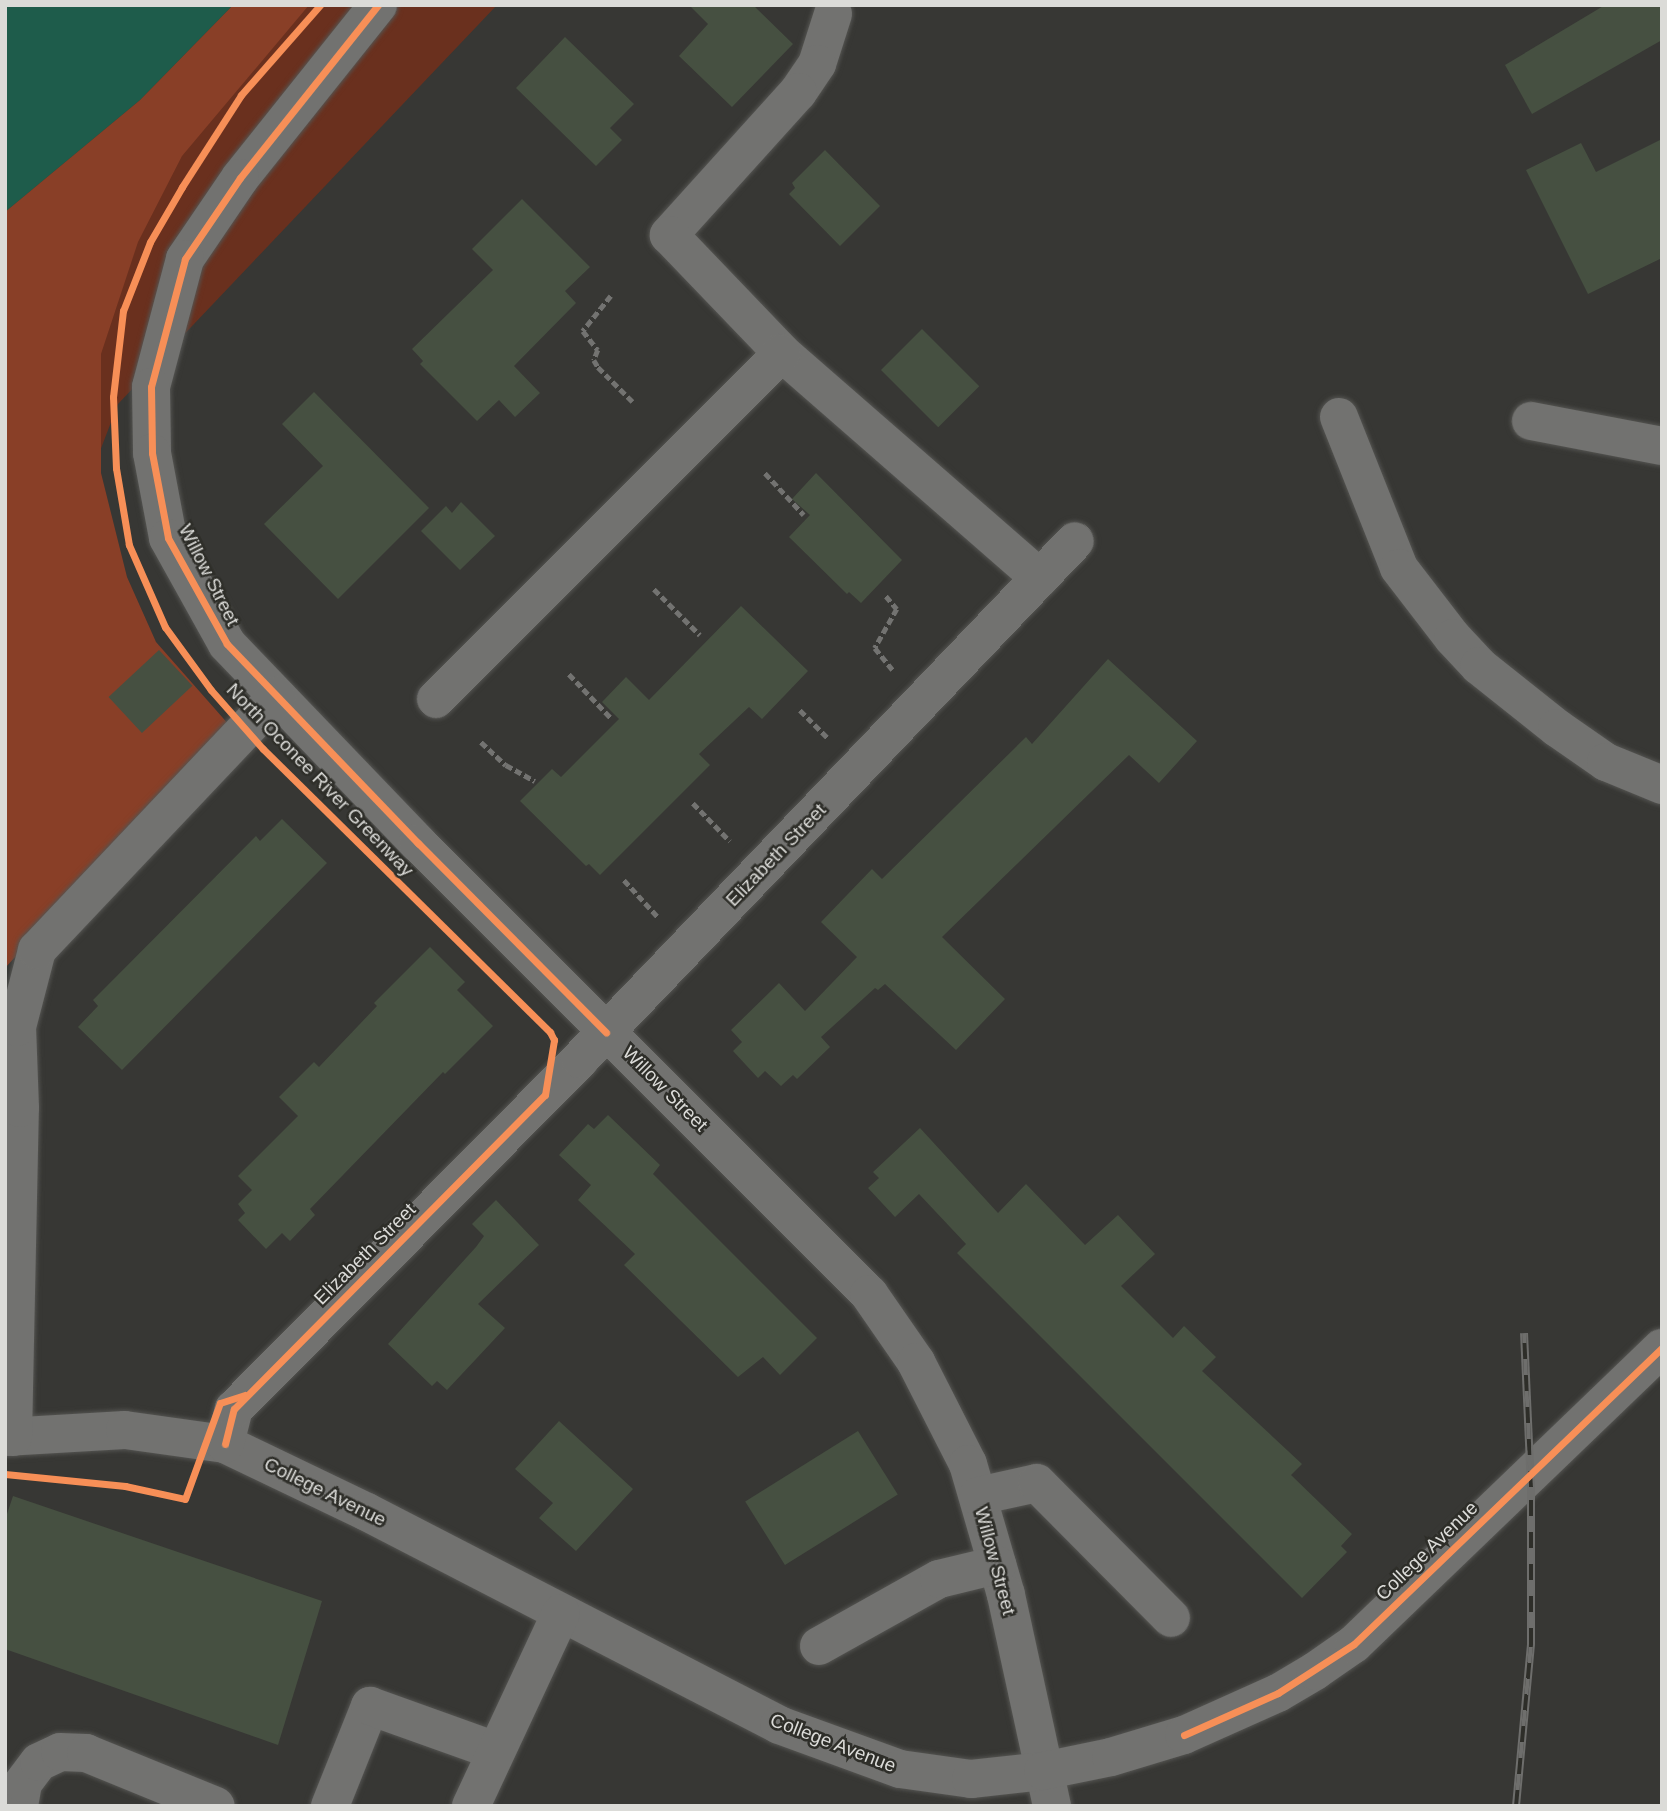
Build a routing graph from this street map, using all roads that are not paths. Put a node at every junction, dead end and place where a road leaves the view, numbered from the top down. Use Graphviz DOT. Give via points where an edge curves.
graph roads {
  1 [pos="378,5"];
  2 [pos="832,14"];
  3 [pos="782,354"];
  4 [pos="1339,417"];
  5 [pos="1531,421"];
  6 [pos="1662,446"];
  7 [pos="1075,541"];
  8 [pos="1040,578"];
  9 [pos="277,696"];
  10 [pos="436,699"];
  11 [pos="1662,785"];
  12 [pos="606,1031"];
  13 [pos="1662,1348"];
  14 [pos="9,1437"];
  15 [pos="225,1444"];
  16 [pos="978,1496"];
  17 [pos="997,1565"];
  18 [pos="561,1613"];
  19 [pos="1171,1618"];
  20 [pos="819,1646"];
  21 [pos="496,1751"];
  22 [pos="1047,1788"];
  23 [pos="19,1806"];
  24 [pos="216,1806"];
  25 [pos="330,1806"];
  26 [pos="471,1806"];
  1 -- 9 [label="street, Willow Street" via="240,178 186,259 151,387 152,453 168,538 227,644"];
  2 -- 3 [label="street" via="817,64 798,92 669,235"];
  3 -- 8 [label="street"];
  3 -- 10 [label="street"];
  4 -- 11 [label="street" via="1399,568 1453,638 1479,666 1557,728 1606,762"];
  5 -- 6 [label="street"];
  7 -- 8 [label="street, Elizabeth Street"];
  8 -- 12 [label="street, Elizabeth Street"];
  9 -- 12 [label="street, Willow Street"];
  9 -- 14 [label="street" via="37,950 17,1027 20,1108"];
  12 -- 15 [label="street, Elizabeth Street" via="234,1409"];
  12 -- 16 [label="street, Willow Street" via="869,1294 916,1362 968,1464"];
  13 -- 22 [label="street, College Avenue" via="1354,1644 1278,1693 1184,1735 1111,1757"];
  14 -- 15 [label="street, College Avenue" via="125,1430"];
  15 -- 18 [label="street, College Avenue" via="368,1512"];
  16 -- 17 [label="street, Willow Street"];
  16 -- 19 [label="street" via="1037,1483"];
  17 -- 20 [label="street" via="939,1579"];
  17 -- 22 [label="street, Willow Street"];
  18 -- 21 [label="street"];
  18 -- 22 [label="street, College Avenue" via="779,1725 900,1769"];
  21 -- 25 [label="street" via="370,1706"];
  21 -- 26 [label="street"];
  23 -- 24 [label="street" via="23,1783 39,1762 60,1752 86,1753"];
}
